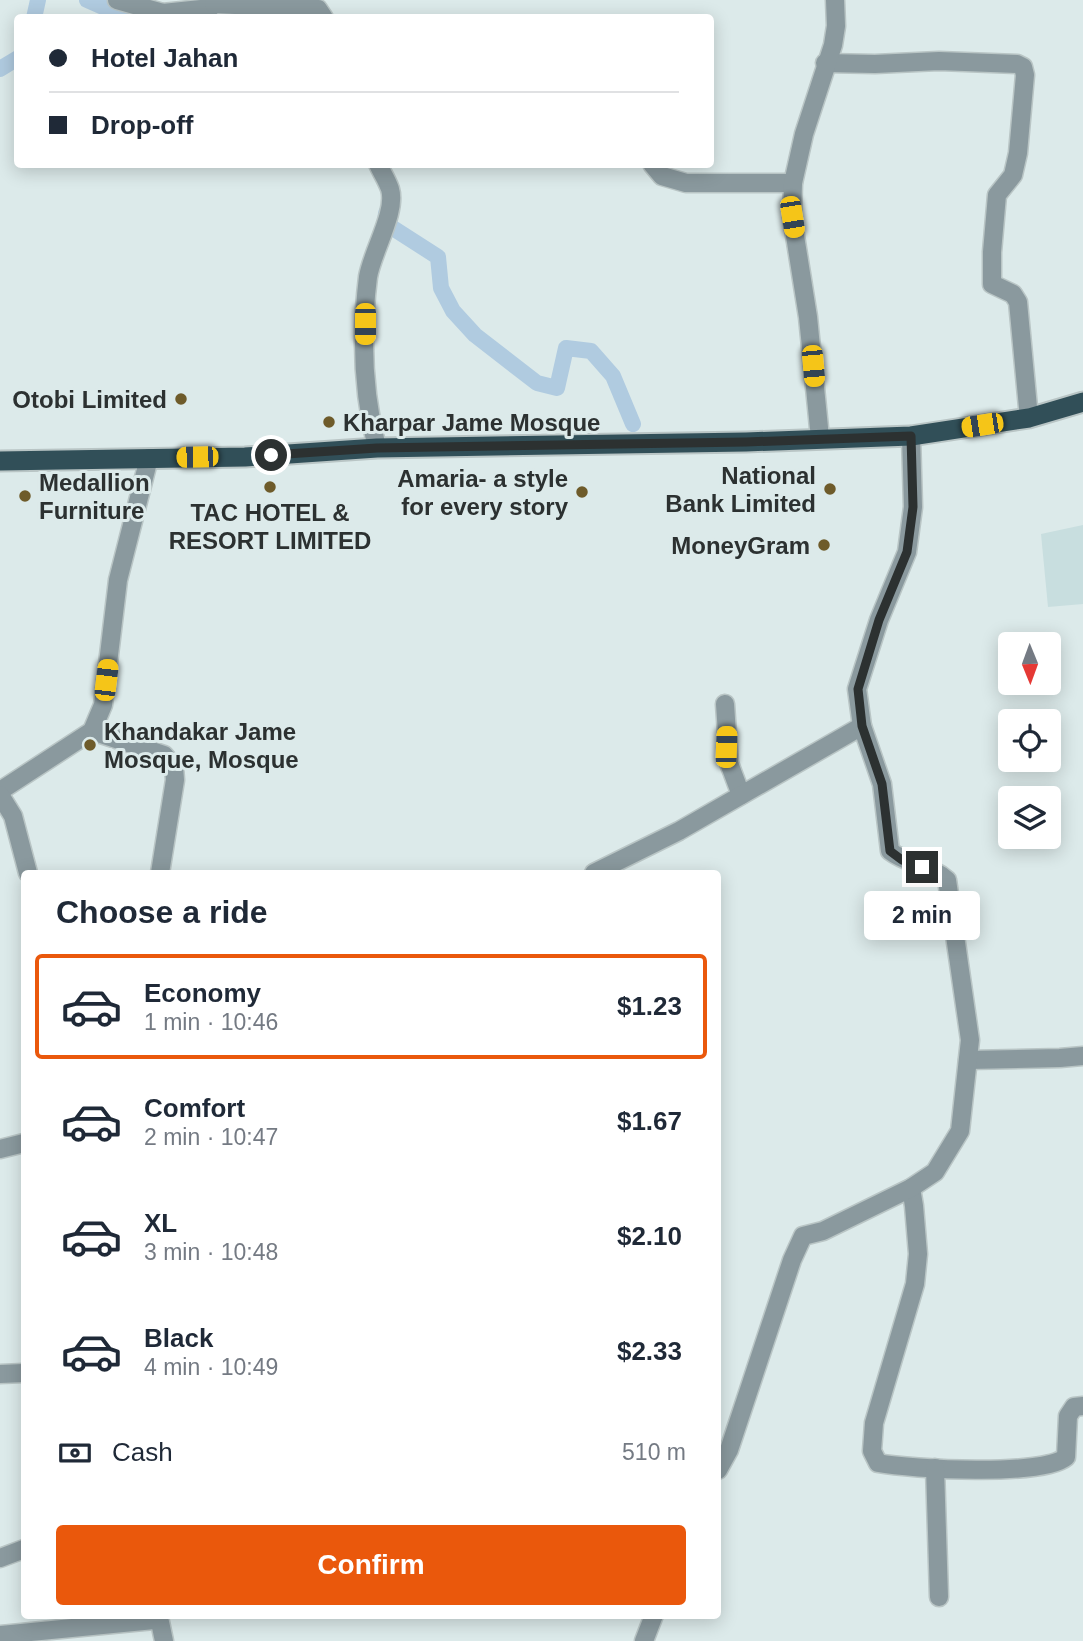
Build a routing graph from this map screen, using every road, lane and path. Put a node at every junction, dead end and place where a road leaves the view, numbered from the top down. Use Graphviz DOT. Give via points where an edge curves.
graph roads {
  1 [pos="835,0"];
  2 [pos="123,1"];
  3 [pos="215,2"];
  4 [pos="321,14"];
  5 [pos="825,63"];
  6 [pos="380,168"];
  7 [pos="655,168"];
  8 [pos="793,183"];
  9 [pos="1083,402"];
  10 [pos="1030,418"];
  11 [pos="911,436"];
  12 [pos="820,438"];
  13 [pos="377,448"];
  14 [pos="149,458"];
  15 [pos="0,461"];
  16 [pos="725,704"];
  17 [pos="862,726"];
  18 [pos="92,731"];
  19 [pos="0,793"];
  20 [pos="741,795"];
  21 [pos="28,870"];
  22 [pos="160,870"];
  23 [pos="600,870"];
  24 [pos="1083,1056"];
  25 [pos="968,1060"];
  26 [pos="21,1144"];
  27 [pos="0,1149"];
  28 [pos="911,1188"];
  29 [pos="21,1373"];
  30 [pos="0,1374"];
  31 [pos="1083,1406"];
  32 [pos="721,1465"];
  33 [pos="935,1468"];
  34 [pos="21,1550"];
  35 [pos="0,1558"];
  36 [pos="939,1597"];
  37 [pos="652,1619"];
  38 [pos="0,1636"];
  39 [pos="164,1641"];
  40 [pos="643,1641"];
  1 -- 5 [label="street" via="833,45"];
  2 -- 3 [label="street" via="163,13 210,8"];
  3 -- 4 [label="street" via="318,9"];
  5 -- 8 [label="street"];
  5 -- 10 [label="street" via="939,61 1023,67 1013,175 997,195 992,284 1013,294 1018,302"];
  6 -- 13 [label="street" via="391,191 389,210 369,273 365,304 366,386"];
  7 -- 8 [label="street" via="662,176 686,183"];
  8 -- 12 [label="street" via="792,217"];
  9 -- 10 [label="highway"];
  10 -- 11 [label="highway"];
  11 -- 12 [label="highway"];
  11 -- 17 [label="street" via="913,507 907,552 858,689"];
  12 -- 13 [label="highway"];
  13 -- 14 [label="highway"];
  14 -- 15 [label="highway"];
  14 -- 18 [label="street" via="118,580 103,705"];
  16 -- 20 [label="street" via="729,763"];
  17 -- 20 [label="street"];
  17 -- 25 [label="street" via="882,784 890,851 947,880 970,1040"];
  18 -- 19 [label="street"];
  18 -- 22 [label="street" via="164,755 174,767"];
  19 -- 21 [label="street" via="13,817"];
  20 -- 23 [label="street"];
  24 -- 25 [label="street"];
  25 -- 28 [label="street" via="960,1131 935,1172"];
  26 -- 27 [label="street"];
  28 -- 32 [label="street" via="823,1231 803,1236"];
  28 -- 33 [label="street" via="918,1254 915,1284 874,1423 872,1451 878,1463"];
  29 -- 30 [label="street"];
  31 -- 33 [label="street" via="1074,1407 1068,1416 1066,1457 1059,1463 1010,1469"];
  33 -- 36 [label="street"];
  34 -- 35 [label="street"];
  37 -- 40 [label="street"];
  38 -- 39 [label="street" via="154,1620 160,1622"];
}
